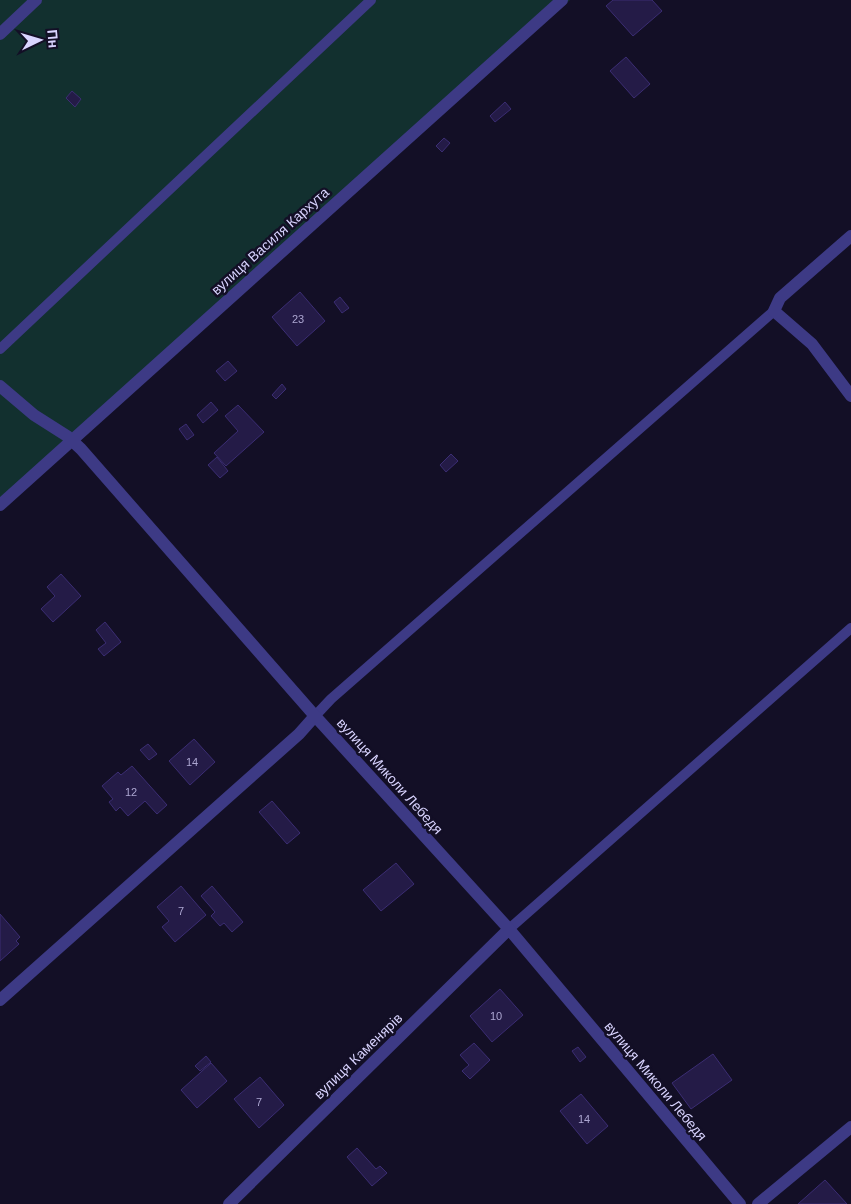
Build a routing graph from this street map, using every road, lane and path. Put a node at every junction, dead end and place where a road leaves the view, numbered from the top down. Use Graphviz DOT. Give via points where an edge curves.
graph roads {
  1 [pos="36,0"];
  2 [pos="371,0"];
  3 [pos="562,0"];
  4 [pos="0,34"];
  5 [pos="851,236"];
  6 [pos="774,311"];
  7 [pos="0,349"];
  8 [pos="0,386"];
  9 [pos="851,396"];
  10 [pos="71,439"];
  11 [pos="0,505"];
  12 [pos="851,628"];
  13 [pos="315,716"];
  14 [pos="509,929"];
  15 [pos="0,1000"];
  16 [pos="851,1127"];
  17 [pos="229,1204"];
  18 [pos="740,1204"];
  19 [pos="758,1204"];
  1 -- 4 [label="street"];
  2 -- 7 [label="lane"];
  3 -- 10 [label="street, вулиця Василя Кархута"];
  5 -- 6 [label="street" via="780,298"];
  6 -- 9 [label="street" via="812,344"];
  6 -- 13 [label="lane" via="330,699"];
  8 -- 10 [label="street, вулиця Миколи Лебедя" via="34,415"];
  10 -- 11 [label="street, вулиця Василя Кархута"];
  10 -- 13 [label="street, вулиця Миколи Лебедя"];
  12 -- 14 [label="lane"];
  13 -- 14 [label="street, вулиця Миколи Лебедя"];
  13 -- 15 [label="street" via="299,734"];
  14 -- 17 [label="street, вулиця Каменярів"];
  14 -- 18 [label="street, вулиця Миколи Лебедя"];
  16 -- 19 [label="street"];
}
